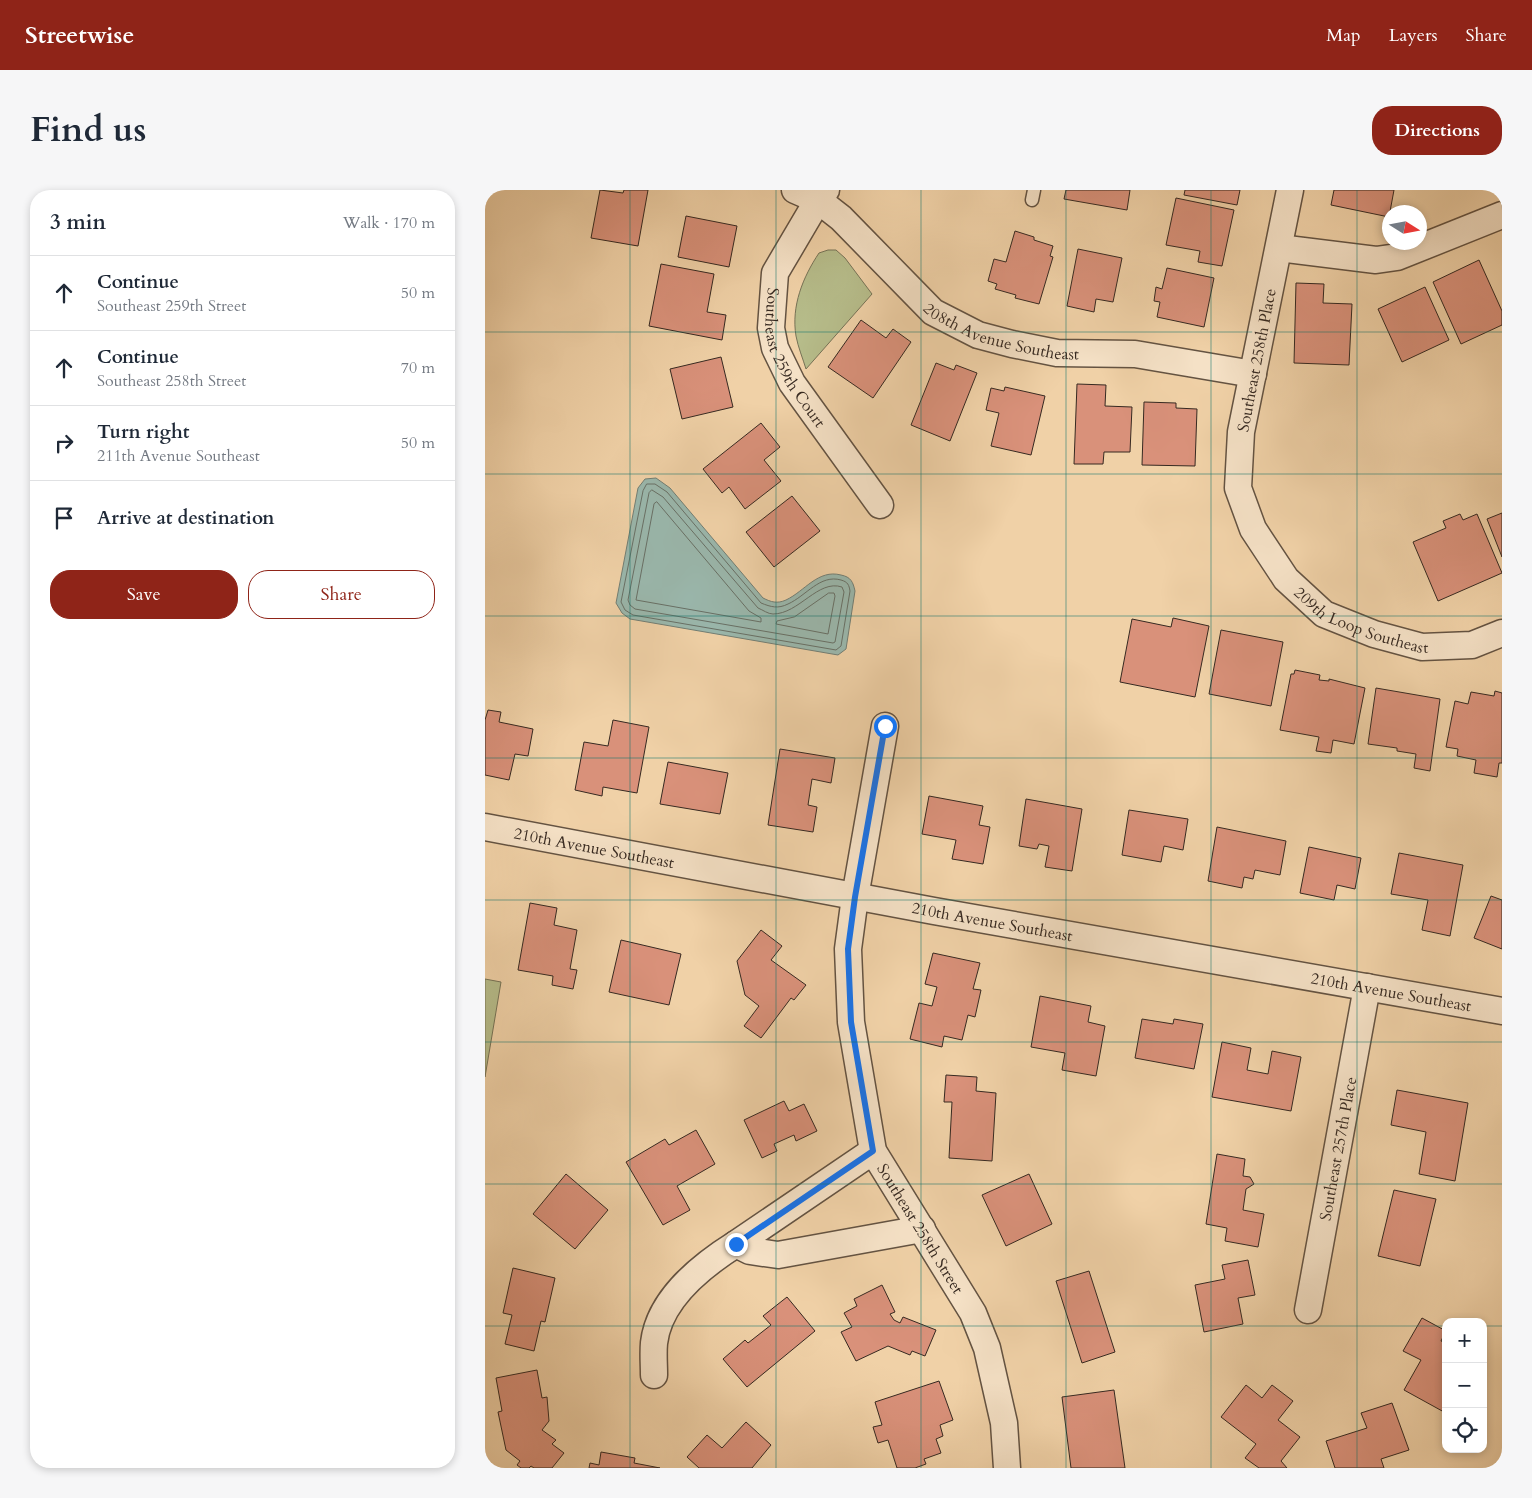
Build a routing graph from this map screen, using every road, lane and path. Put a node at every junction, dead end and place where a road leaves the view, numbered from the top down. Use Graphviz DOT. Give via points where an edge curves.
graph roads {
  1 [pos="1291,190"];
  2 [pos="813,194"];
  3 [pos="1502,215"];
  4 [pos="1279,248"];
  5 [pos="1253,374"];
  6 [pos="880,504"];
  7 [pos="1253,529"];
  8 [pos="1502,633"];
  9 [pos="885,726"];
  10 [pos="485,827"];
  11 [pos="855,897"];
  12 [pos="1367,988"];
  13 [pos="1502,1011"];
  14 [pos="873,1151"];
  15 [pos="922,1229"];
  16 [pos="736,1244"];
  17 [pos="1308,1310"];
  18 [pos="653,1375"];
  19 [pos="1007,1468"];
  1 -- 4 [label="street, Southeast 258th Place"];
  2 -- 5 [label="street, 208th Avenue Southeast" via="841,218 933,312 978,335 1057,353 1135,354"];
  2 -- 6 [label="street, Southeast 259th Court" via="775,273 771,328 775,348 792,383"];
  3 -- 4 [label="street" via="1397,257 1376,260"];
  4 -- 5 [label="street, Southeast 258th Place"];
  5 -- 7 [label="street, Southeast 258th Place" via="1241,432 1238,488"];
  7 -- 8 [label="street, 209th Loop Southeast" via="1286,579 1324,614 1374,634 1422,647 1472,645"];
  9 -- 11 [label="street, Southeast 258th Street"];
  10 -- 11 [label="street, 210th Avenue Southeast"];
  11 -- 12 [label="street, 210th Avenue Southeast"];
  11 -- 14 [label="street, Southeast 258th Street" via="848,949 851,1022"];
  12 -- 13 [label="street, 210th Avenue Southeast"];
  12 -- 17 [label="street, Southeast 257th Place"];
  14 -- 15 [label="street, Southeast 258th Street"];
  14 -- 16 [label="street"];
  15 -- 16 [label="street" via="778,1255 750,1251"];
  15 -- 19 [label="street, Southeast 258th Street" via="973,1313 987,1348 1004,1424"];
  16 -- 18 [label="street" via="701,1269 679,1290 663,1316 655,1342"];
}
